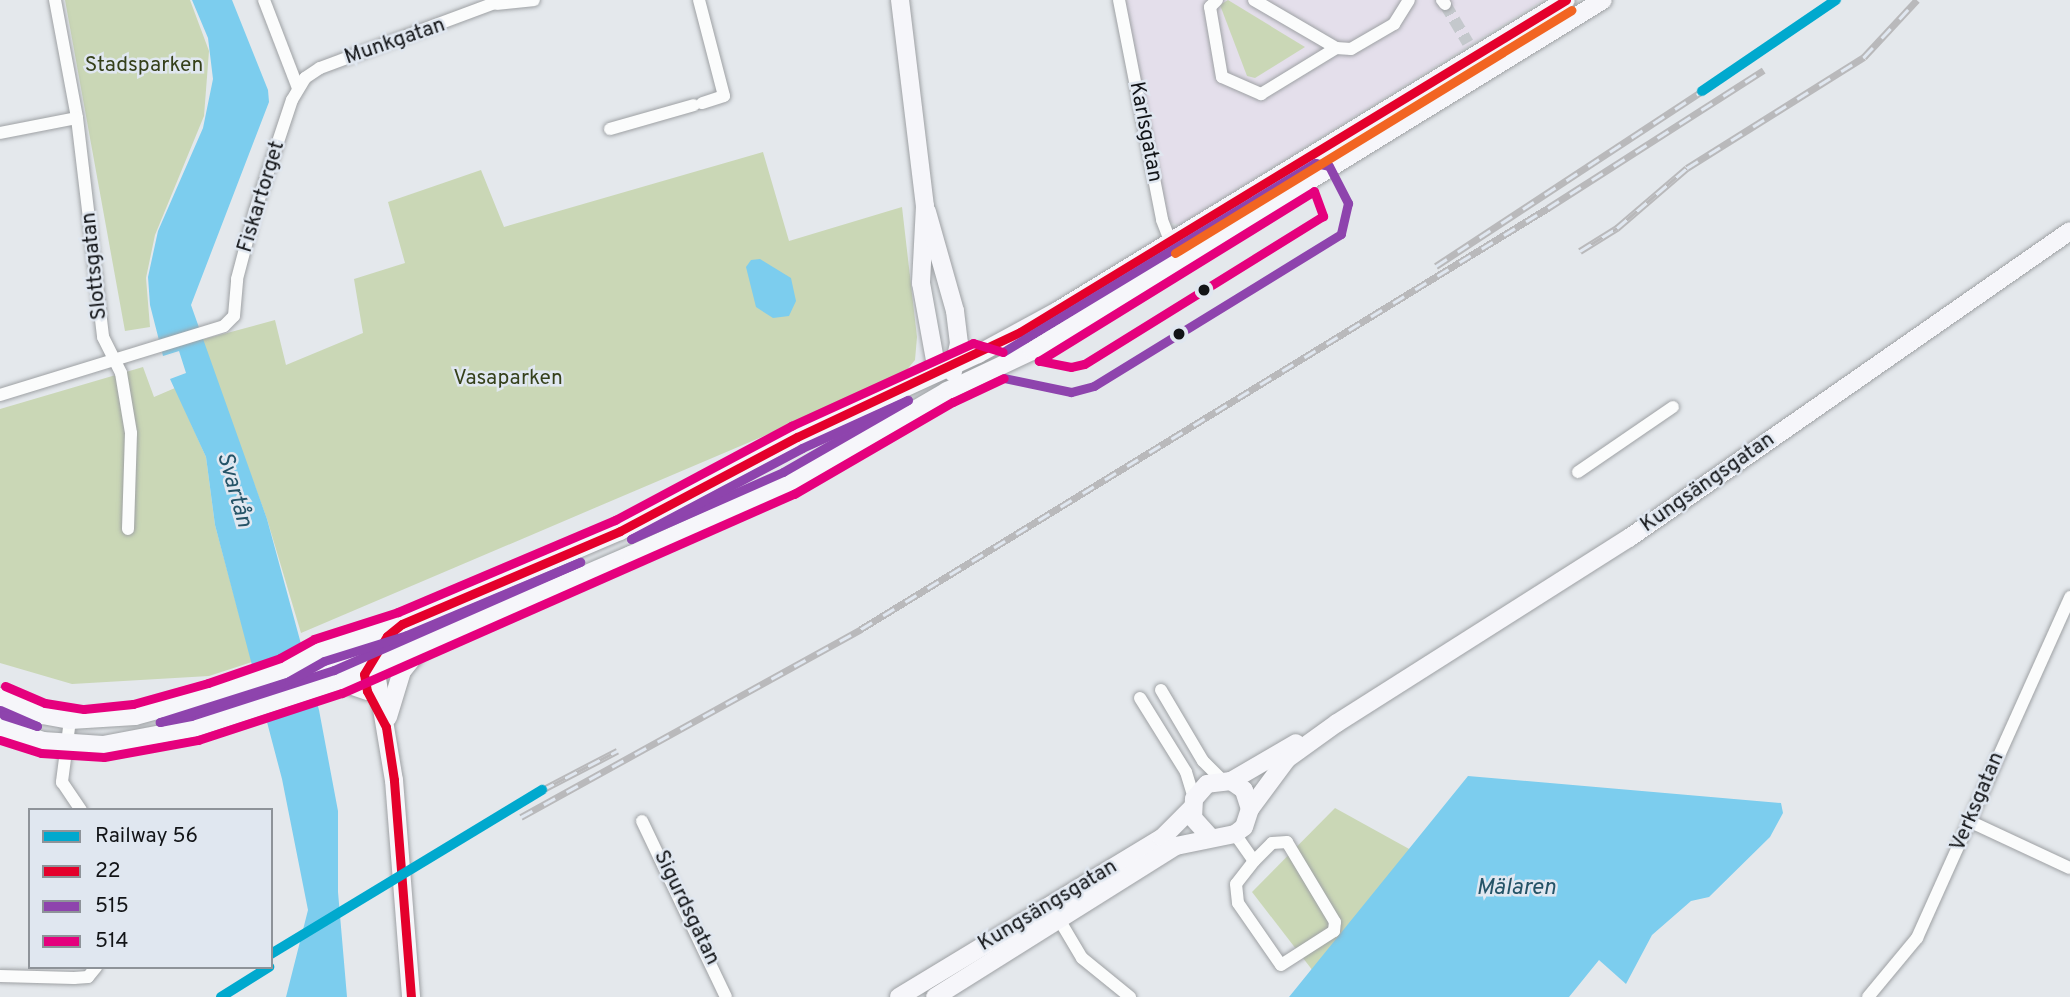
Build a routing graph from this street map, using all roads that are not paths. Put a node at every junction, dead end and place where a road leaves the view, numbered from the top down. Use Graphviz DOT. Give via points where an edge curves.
graph roads {
  1 [pos="55,0"];
  2 [pos="264,0"];
  3 [pos="534,0"];
  4 [pos="699,0"];
  5 [pos="900,0"];
  6 [pos="1119,0"];
  7 [pos="1217,0"];
  8 [pos="1254,0"];
  9 [pos="1409,0"];
  10 [pos="1566,0"];
  11 [pos="1603,0"];
  12 [pos="499,1"];
  13 [pos="1336,48"];
  14 [pos="1471,49"];
  15 [pos="1486,70"];
  16 [pos="298,88"];
  17 [pos="77,118"];
  18 [pos="610,129"];
  19 [pos="0,133"];
  20 [pos="925,206"];
  21 [pos="2070,231"];
  22 [pos="1169,243"];
  23 [pos="1178,261"];
  24 [pos="957,323"];
  25 [pos="978,354"];
  26 [pos="112,359"];
  27 [pos="948,370"];
  28 [pos="978,376"];
  29 [pos="947,391"];
  30 [pos="0,395"];
  31 [pos="1673,407"];
  32 [pos="1578,472"];
  33 [pos="128,529"];
  34 [pos="2070,597"];
  35 [pos="402,624"];
  36 [pos="423,644"];
  37 [pos="312,660"];
  38 [pos="367,665"];
  39 [pos="330,683"];
  40 [pos="1161,690"];
  41 [pos="367,691"];
  42 [pos="0,697"];
  43 [pos="1140,698"];
  44 [pos="70,720"];
  45 [pos="1337,723"];
  46 [pos="0,727"];
  47 [pos="386,727"];
  48 [pos="69,743"];
  49 [pos="1226,781"];
  50 [pos="1193,803"];
  51 [pos="80,808"];
  52 [pos="1250,809"];
  53 [pos="642,821"];
  54 [pos="1969,821"];
  55 [pos="1234,834"];
  56 [pos="1209,836"];
  57 [pos="1254,860"];
  58 [pos="2070,868"];
  59 [pos="1060,921"];
  60 [pos="94,969"];
  61 [pos="0,976"];
  62 [pos="411,997"];
  63 [pos="726,997"];
  64 [pos="899,997"];
  65 [pos="935,997"];
  66 [pos="1130,997"];
  67 [pos="1868,997"];
  1 -- 17 [label="street, Slottsgatan"];
  2 -- 16 [label="street"];
  3 -- 12 [label="street, Munkgatan"];
  4 -- 18 [label="street" via="724,96"];
  5 -- 20 [label="main road"];
  6 -- 22 [label="street, Karlsgatan"];
  7 -- 13 [label="street" via="1210,7 1222,76 1261,94"];
  8 -- 13 [label="street"];
  9 -- 13 [label="street" via="1394,24 1351,49"];
  10 -- 14 [label="main road"];
  11 -- 15 [label="main road"];
  12 -- 16 [label="street, Munkgatan" via="320,68"];
  14 -- 15 [label="main road"];
  14 -- 22 [label="main road"];
  15 -- 23 [label="main road"];
  16 -- 26 [label="street, Fiskartorget" via="256,211 237,279 235,309 224,326"];
  17 -- 19 [label="street"];
  17 -- 26 [label="street, Slottsgatan" via="103,337"];
  20 -- 24 [label="main road" via="946,266"];
  20 -- 27 [label="main road" via="920,283"];
  21 -- 45 [label="main road, Kungsängsgatan" via="1629,538"];
  22 -- 23 [label="street, Karlsgatan"];
  22 -- 25 [label="main road"];
  23 -- 28 [label="main road" via="1032,351"];
  24 -- 25 [label="main road"];
  24 -- 27 [label="main road"];
  25 -- 27 [label="main road"];
  26 -- 30 [label="street"];
  26 -- 33 [label="street, Slottsgatan" via="121,373 131,433"];
  27 -- 28 [label="main road"];
  27 -- 29 [label="main road"];
  27 -- 35 [label="main road" via="797,437 620,531"];
  28 -- 29 [label="main road"];
  29 -- 36 [label="main road" via="789,483"];
  31 -- 32 [label="street"];
  34 -- 54 [label="street, Verksgatan"];
  35 -- 37 [label="main road"];
  35 -- 38 [label="main road" via="375,650"];
  36 -- 38 [label="main road"];
  36 -- 47 [label="main road" via="402,671"];
  37 -- 38 [label="main road"];
  37 -- 44 [label="main road" via="135,716"];
  38 -- 39 [label="main road"];
  38 -- 41 [label="main road"];
  38 -- 47 [label="main road" via="376,673"];
  39 -- 41 [label="main road"];
  39 -- 48 [label="main road" via="162,736 103,745"];
  40 -- 49 [label="street" via="1203,761"];
  41 -- 47 [label="main road"];
  42 -- 44 [label="main road" via="42,715"];
  43 -- 50 [label="street" via="1186,772"];
  44 -- 48 [label="street"];
  45 -- 49 [label="main road, Kungsängsgatan"];
  45 -- 52 [label="main road, Kungsängsgatan" via="1287,759"];
  46 -- 48 [label="main road" via="43,741"];
  47 -- 62 [label="main road" via="401,842"];
  48 -- 51 [label="street" via="62,782"];
  49 -- 50 [label="main road" via="1207,784"];
  49 -- 52 [label="main road" via="1244,790"];
  50 -- 56 [label="main road" via="1197,826"];
  50 -- 64 [label="main road, Kungsängsgatan" via="1162,838"];
  52 -- 55 [label="main road" via="1244,827"];
  53 -- 63 [label="street, Sigurdsgatan"];
  54 -- 58 [label="street"];
  54 -- 67 [label="street, Verksgatan" via="1917,937"];
  55 -- 56 [label="main road"];
  55 -- 57 [label="street"];
  56 -- 59 [label="main road, Kungsängsgatan" via="1176,846"];
  57 -- 57 [label="street" via="1272,843 1287,842 1335,922 1334,930 1281,965 1238,903 1236,884"];
  59 -- 65 [label="main road, Kungsängsgatan"];
  59 -- 66 [label="street" via="1082,958"];
  60 -- 61 [label="street" via="88,976 74,978"];
}
